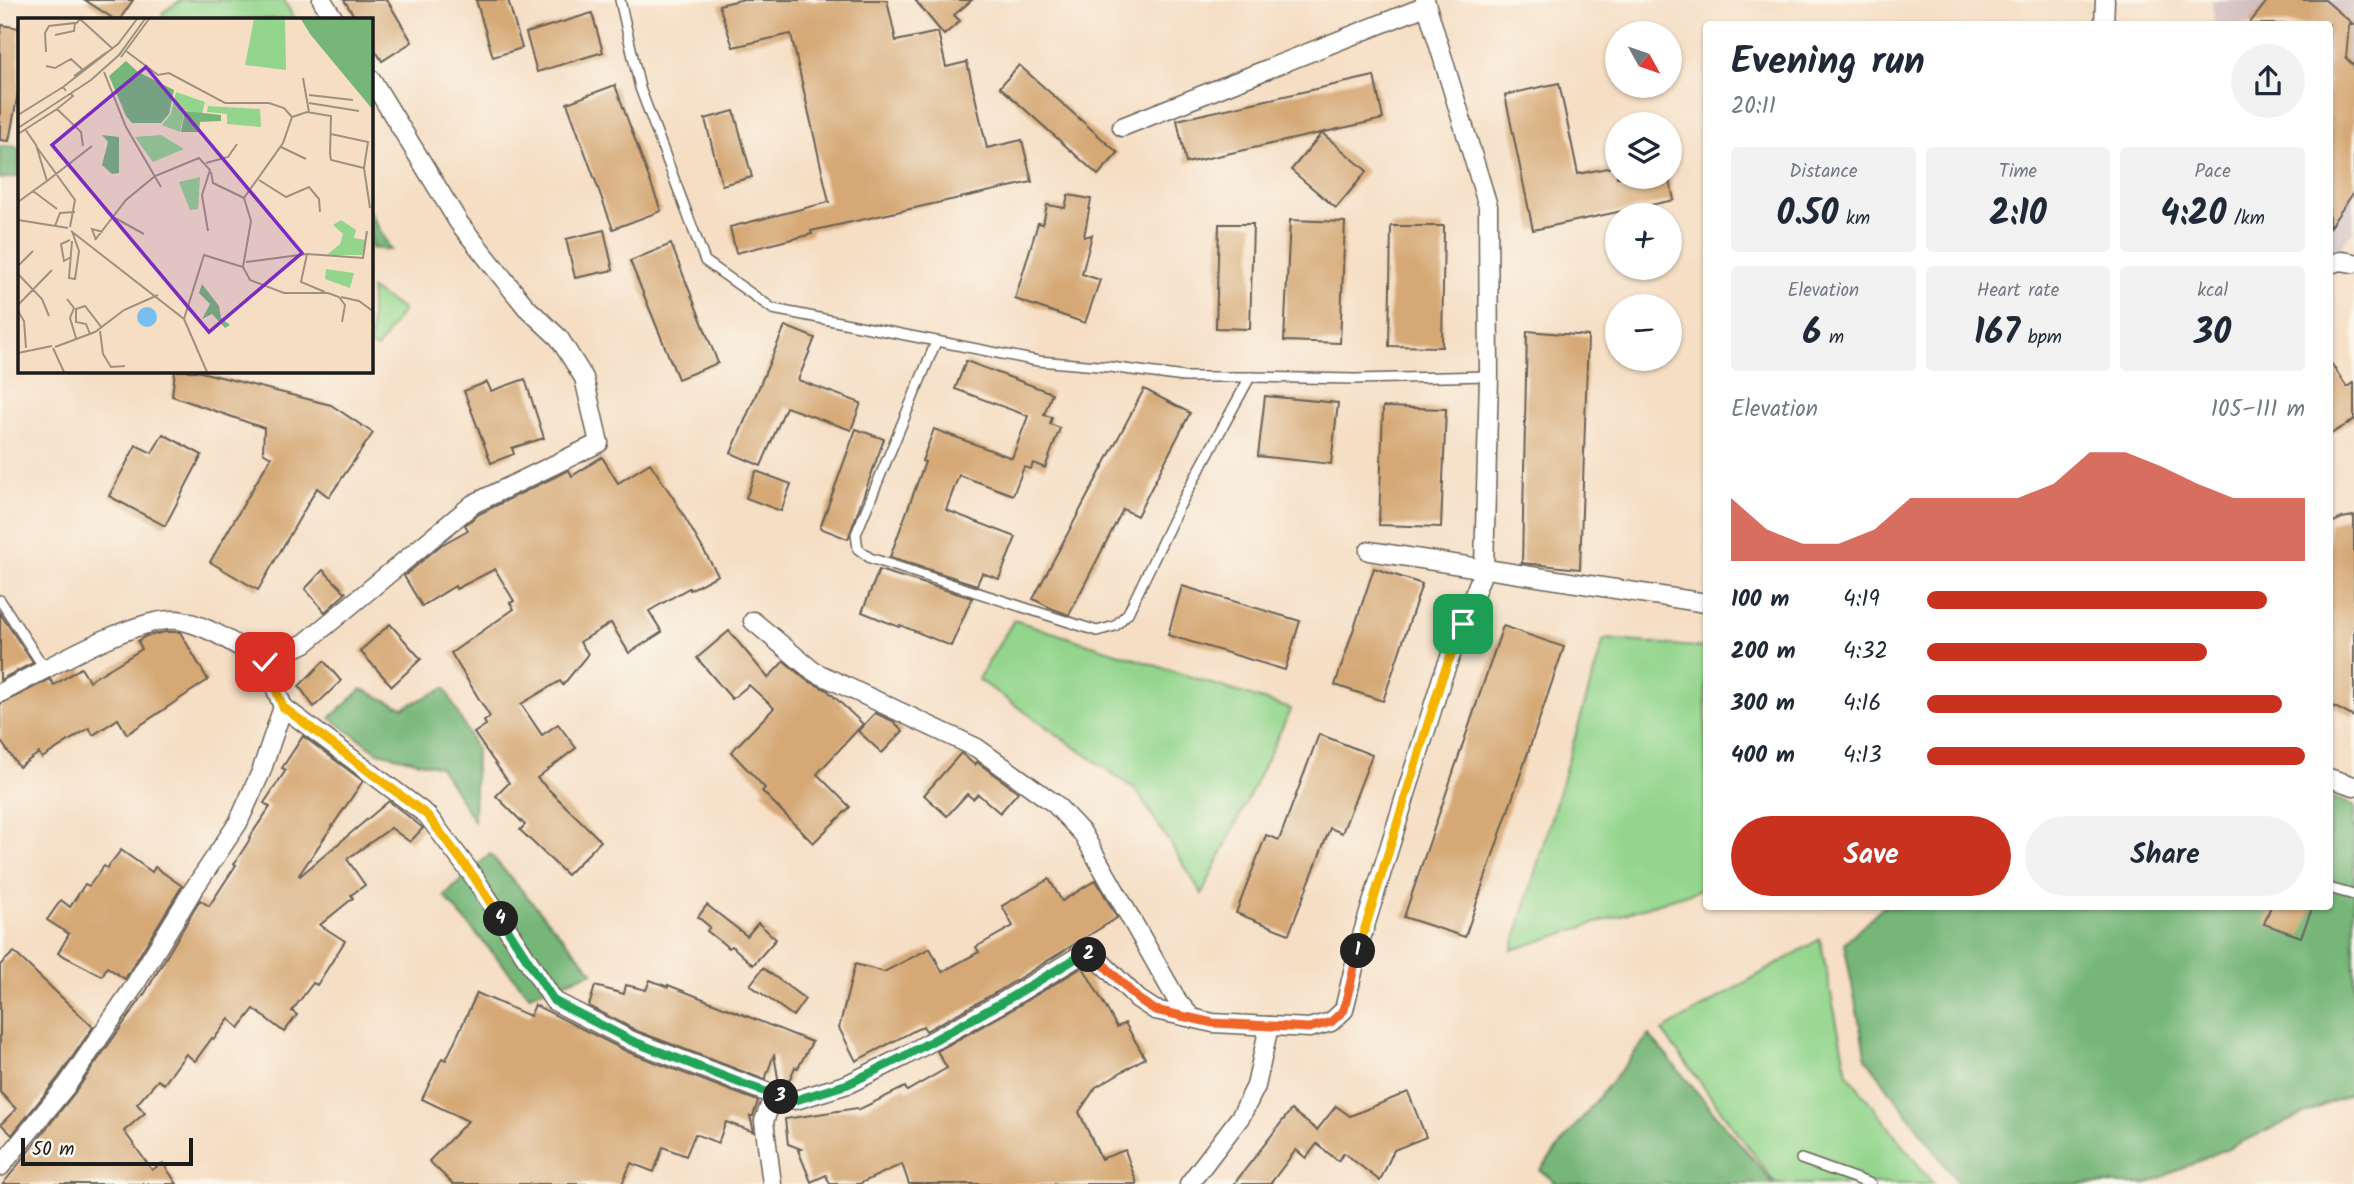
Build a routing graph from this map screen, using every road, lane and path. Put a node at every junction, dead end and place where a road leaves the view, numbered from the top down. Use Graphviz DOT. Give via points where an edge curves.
graph roads {
  1 [pos="323,0"];
  2 [pos="620,0"];
  3 [pos="2105,0"];
  4 [pos="1426,3"];
  5 [pos="333,18"];
  6 [pos="2104,21"];
  7 [pos="373,82"];
  8 [pos="1122,127"];
  9 [pos="2333,263"];
  10 [pos="2354,263"];
  11 [pos="936,342"];
  12 [pos="1489,376"];
  13 [pos="1250,377"];
  14 [pos="1369,551"];
  15 [pos="1484,569"];
  16 [pos="0,600"];
  17 [pos="1703,603"];
  18 [pos="753,621"];
  19 [pos="265,662"];
  20 [pos="46,670"];
  21 [pos="0,693"];
  22 [pos="283,707"];
  23 [pos="2333,779"];
  24 [pos="2354,786"];
  25 [pos="2333,889"];
  26 [pos="2354,895"];
  27 [pos="1192,1018"];
  28 [pos="1269,1026"];
  29 [pos="774,1095"];
  30 [pos="1801,1159"];
  31 [pos="0,1167"];
  32 [pos="772,1184"];
  33 [pos="1189,1184"];
  34 [pos="1871,1184"];
  1 -- 5 [label="street"];
  2 -- 11 [label="lane" via="640,88 705,261 773,309"];
  3 -- 6 [label="street"];
  4 -- 8 [label="street"];
  4 -- 12 [label="street" via="1488,206"];
  7 -- 19 [label="street" via="459,223 526,307 559,338 584,378 599,443 473,504 305,643"];
  9 -- 10 [label="street"];
  11 -- 13 [label="lane" via="1038,361 1184,377"];
  11 -- 13 [label="lane" via="856,534 858,549 870,558 1097,631 1115,626 1128,613"];
  12 -- 13 [label="lane"];
  12 -- 15 [label="street"];
  14 -- 15 [label="street"];
  15 -- 17 [label="street"];
  15 -- 28 [label="street" via="1438,692 1360,942 1344,1010 1331,1022 1309,1028"];
  16 -- 20 [label="lane"];
  18 -- 27 [label="street" via="813,671 977,748 1055,804 1083,834 1178,1002"];
  19 -- 20 [label="street" via="203,627 180,620 128,629"];
  19 -- 22 [label="street"];
  20 -- 21 [label="street"];
  22 -- 29 [label="street" via="427,815 474,877 554,1001 632,1041"];
  22 -- 31 [label="street" via="238,823 67,1085"];
  23 -- 24 [label="street"];
  25 -- 26 [label="lane"];
  27 -- 28 [label="street"];
  27 -- 29 [label="street" via="1155,1010 1095,956 1087,954 848,1084 796,1100"];
  28 -- 33 [label="street" via="1256,1086 1241,1116"];
  29 -- 32 [label="street" via="764,1121"];
  30 -- 34 [label="lane"];
}
